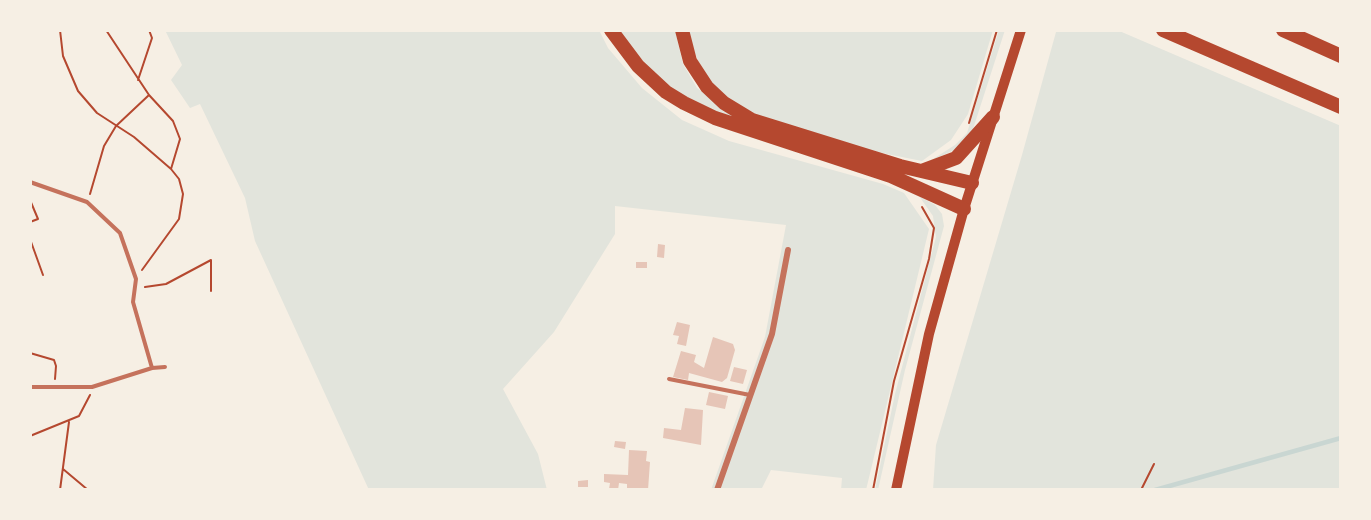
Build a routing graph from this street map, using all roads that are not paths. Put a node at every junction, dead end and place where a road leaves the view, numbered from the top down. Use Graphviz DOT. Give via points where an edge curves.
graph roads {
  1 [pos="611,30"];
  2 [pos="682,30"];
  3 [pos="1021,30"];
  4 [pos="1163,30"];
  5 [pos="1283,30"];
  6 [pos="1341,56"];
  7 [pos="1341,107"];
  8 [pos="993,117"];
  9 [pos="924,170"];
  10 [pos="30,182"];
  11 [pos="972,183"];
  12 [pos="964,209"];
  13 [pos="788,250"];
  14 [pos="165,367"];
  15 [pos="152,368"];
  16 [pos="669,379"];
  17 [pos="30,387"];
  18 [pos="751,395"];
  19 [pos="717,490"];
  20 [pos="896,490"];
  1 -- 12 [label="highway" via="638,66 684,103 715,118 891,176"];
  2 -- 9 [label="highway" via="697,75 716,97 737,112 775,128"];
  3 -- 8 [label="main road"];
  4 -- 7 [label="highway"];
  5 -- 6 [label="highway"];
  8 -- 9 [label="highway" via="956,158"];
  8 -- 11 [label="main road"];
  9 -- 11 [label="highway"];
  10 -- 15 [label="lane" via="87,202 120,233 136,279 133,302"];
  11 -- 12 [label="main road"];
  12 -- 20 [label="main road" via="929,334"];
  13 -- 18 [label="street" via="772,334"];
  14 -- 15 [label="lane"];
  15 -- 17 [label="lane" via="92,387"];
  16 -- 18 [label="lane"];
  18 -- 19 [label="street"];
}
